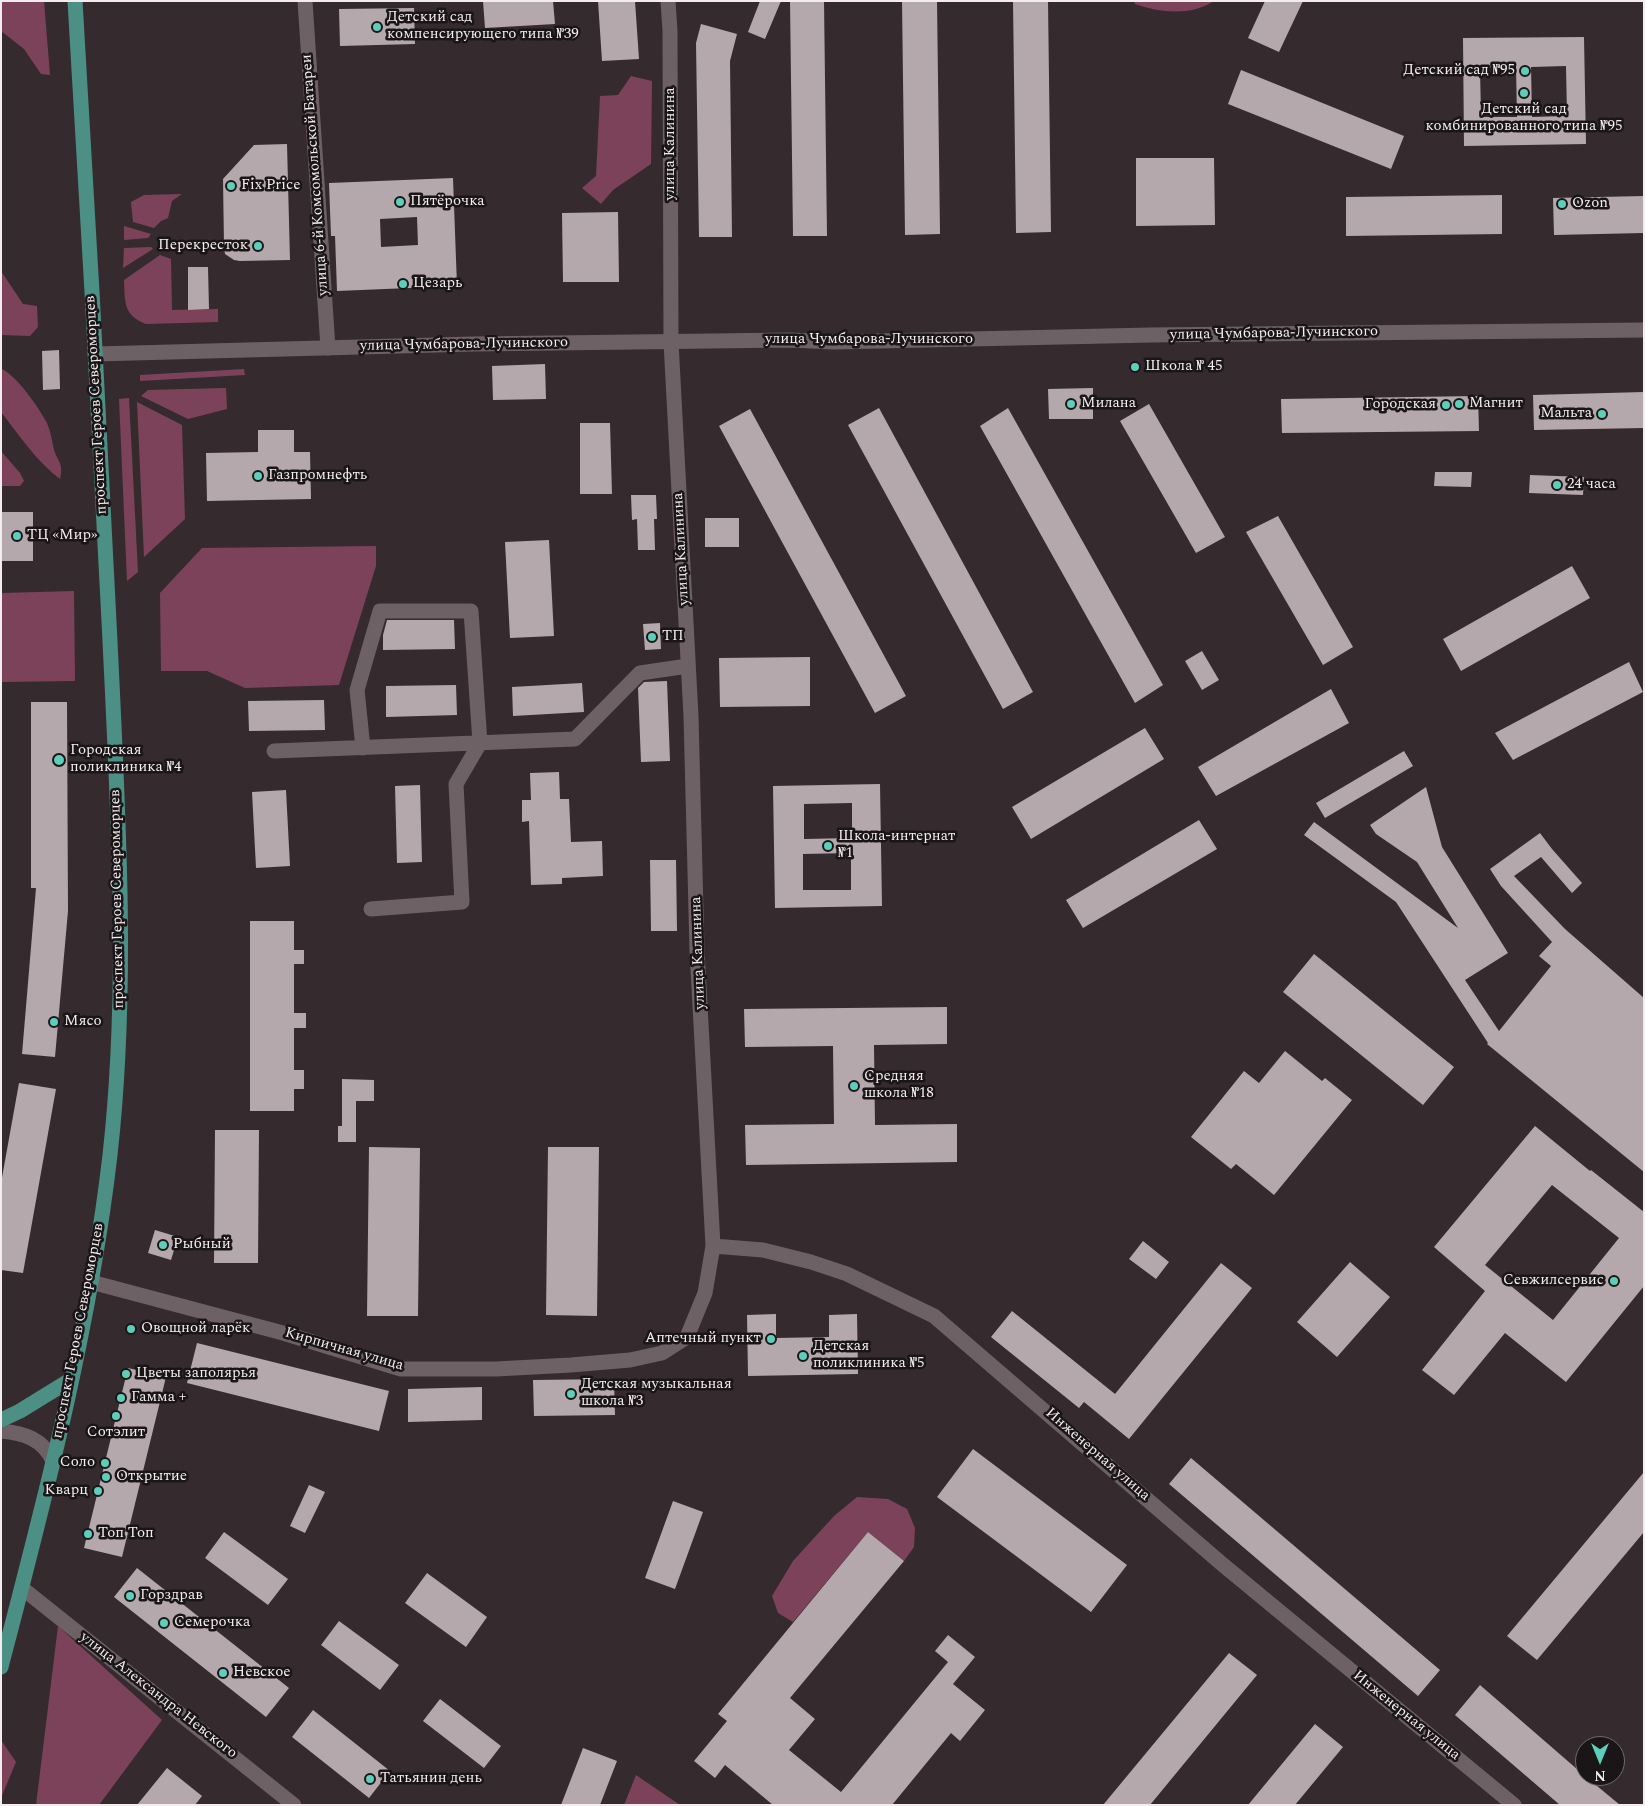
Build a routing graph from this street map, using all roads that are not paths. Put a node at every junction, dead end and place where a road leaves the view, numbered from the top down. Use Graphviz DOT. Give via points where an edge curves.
graph roads {
  1 [pos="75,1"];
  2 [pos="305,1"];
  3 [pos="668,1"];
  4 [pos="1644,330"];
  5 [pos="671,342"];
  6 [pos="328,348"];
  7 [pos="94,354"];
  8 [pos="688,666"];
  9 [pos="480,743"];
  10 [pos="362,748"];
  11 [pos="274,751"];
  12 [pos="371,909"];
  13 [pos="713,1246"];
  14 [pos="91,1282"];
  15 [pos="72,1379"];
  16 [pos="1,1420"];
  17 [pos="1,1431"];
  18 [pos="53,1462"];
  19 [pos="22,1588"];
  20 [pos="1,1667"];
  21 [pos="294,1805"];
  22 [pos="1514,1805"];
  1 -- 7 [label="main road, проспект Героев Североморцев"];
  2 -- 6 [label="street, улица 6-й Комсомольской Батареи"];
  3 -- 5 [label="street, улица Калинина"];
  4 -- 5 [label="street, улица Чумбарова-Лучинского"];
  5 -- 6 [label="street, улица Чумбарова-Лучинского"];
  5 -- 8 [label="street, улица Калинина"];
  6 -- 7 [label="street, улица Чумбарова-Лучинского"];
  7 -- 14 [label="main road, проспект Героев Североморцев" via="117,802 121,1003 110,1154"];
  8 -- 9 [label="street" via="640,673 575,740"];
  8 -- 13 [label="street, улица Калинина"];
  9 -- 10 [label="street"];
  9 -- 10 [label="street" via="471,611 380,611 357,690"];
  9 -- 12 [label="street" via="456,784 462,902"];
  10 -- 11 [label="street"];
  13 -- 14 [label="street, Кирпичная улица" via="706,1293 687,1337 662,1352 630,1360 496,1369 401,1369 283,1333"];
  13 -- 22 [label="street, Инженерная улица" via="763,1250 811,1262 847,1274 934,1316 1222,1564"];
  14 -- 15 [label="main road, проспект Героев Североморцев"];
  15 -- 16 [label="main road"];
  15 -- 18 [label="main road, проспект Героев Североморцев"];
  17 -- 18 [label="street" via="35,1440"];
  18 -- 19 [label="main road, проспект Героев Североморцев"];
  19 -- 20 [label="main road, проспект Героев Североморцев"];
  19 -- 21 [label="street, улица Александра Невского"];
}
